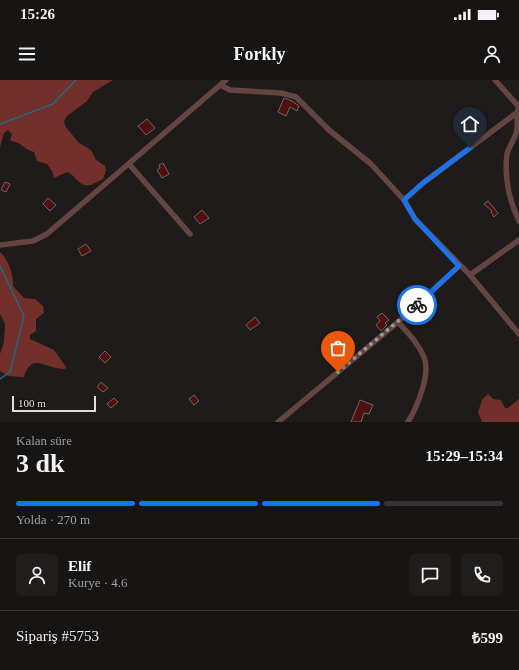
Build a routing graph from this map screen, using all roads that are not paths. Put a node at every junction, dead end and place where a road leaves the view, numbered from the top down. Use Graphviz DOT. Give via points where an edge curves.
graph roads {
  1 [pos="226,80"];
  2 [pos="495,80"];
  3 [pos="220,85"];
  4 [pos="519,107"];
  5 [pos="515,114"];
  6 [pos="129,164"];
  7 [pos="404,200"];
  8 [pos="519,221"];
  9 [pos="190,234"];
  10 [pos="519,240"];
  11 [pos="0,245"];
  12 [pos="459,266"];
  13 [pos="470,275"];
  14 [pos="398,322"];
  15 [pos="519,334"];
  16 [pos="278,422"];
  17 [pos="408,422"];
  1 -- 3 [label="street"];
  2 -- 4 [label="street"];
  3 -- 6 [label="street"];
  3 -- 7 [label="street" via="230,90 281,93 296,97 329,130 371,164"];
  4 -- 5 [label="street"];
  5 -- 7 [label="street"];
  5 -- 8 [label="street" via="517,129 507,154 507,182 510,204"];
  6 -- 9 [label="street"];
  6 -- 11 [label="street" via="40,238"];
  7 -- 12 [label="street" via="415,219"];
  10 -- 13 [label="street"];
  12 -- 13 [label="street"];
  12 -- 14 [label="street"];
  13 -- 15 [label="street"];
  14 -- 16 [label="street"];
  14 -- 17 [label="street" via="417,343 425,359 424,385 417,408"];
}
